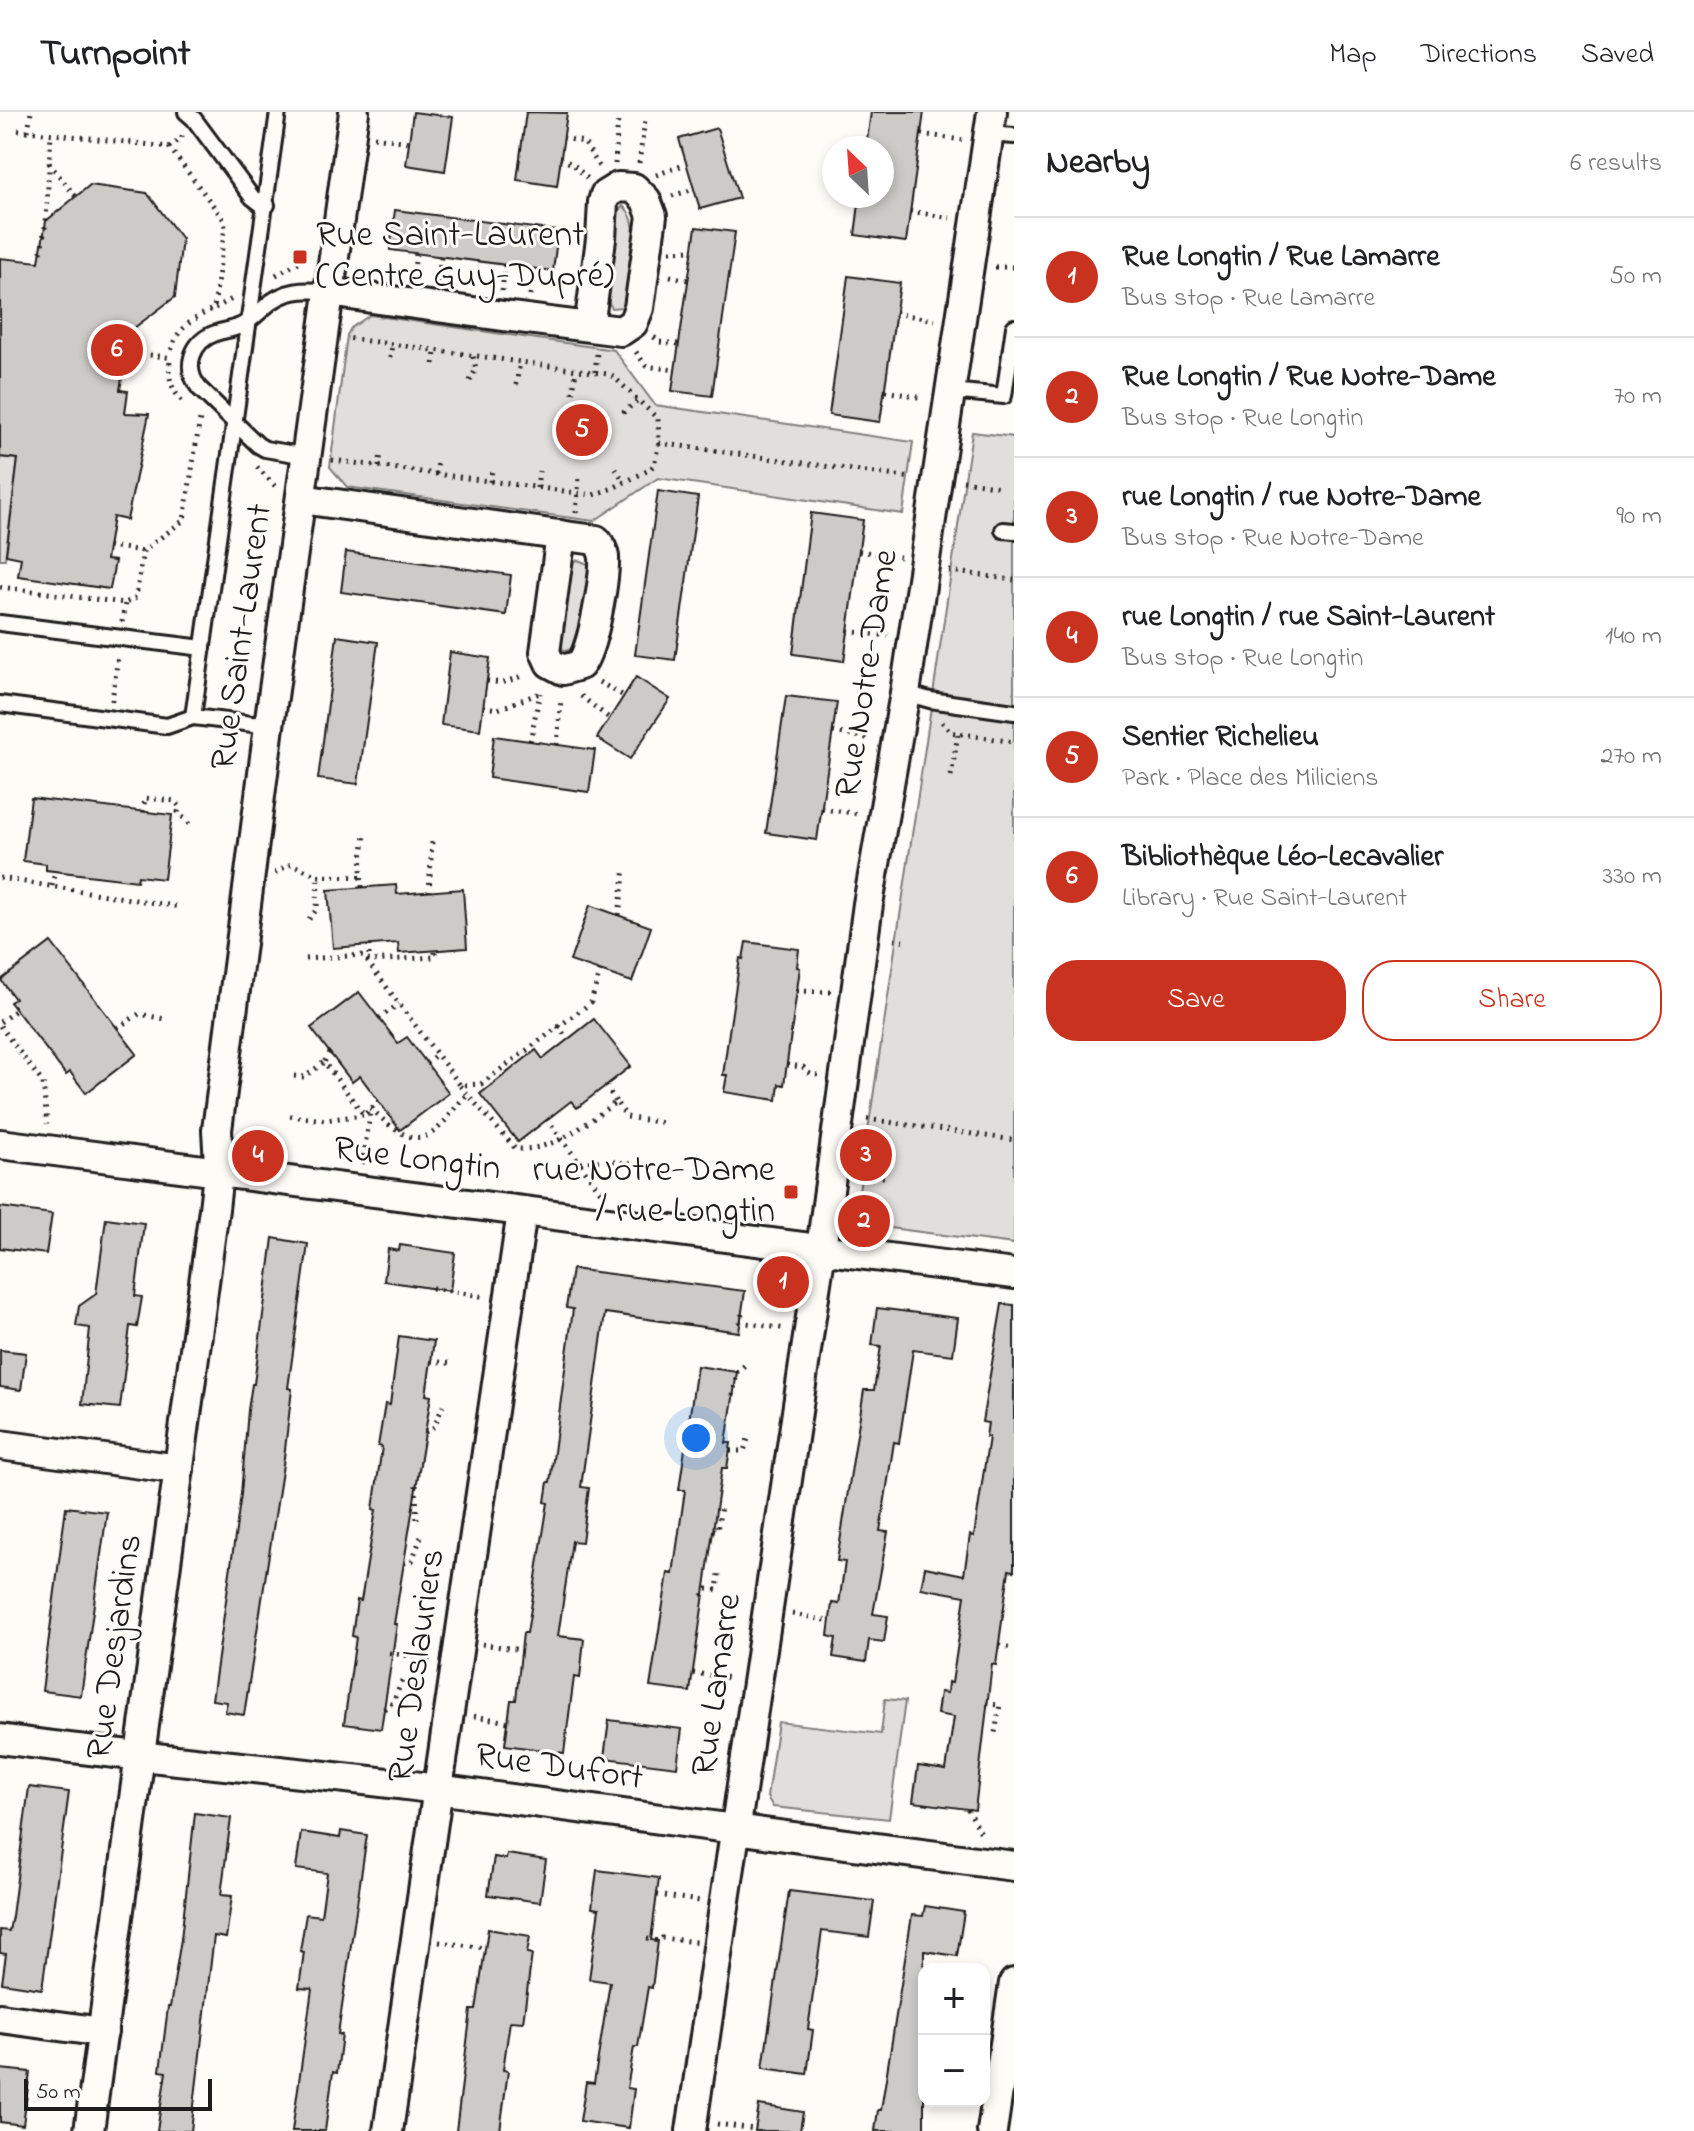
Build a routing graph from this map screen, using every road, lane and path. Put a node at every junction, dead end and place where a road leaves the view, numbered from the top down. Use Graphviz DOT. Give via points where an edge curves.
graph roads {
  1 [pos="31,112"];
  2 [pos="278,112"];
  3 [pos="354,112"];
  4 [pos="618,117"];
  5 [pos="184,118"];
  6 [pos="645,120"];
  7 [pos="18,130"];
  8 [pos="989,130"];
  9 [pos="28,131"];
  10 [pos="51,134"];
  11 [pos="921,134"];
  12 [pos="371,137"];
  13 [pos="563,138"];
  14 [pos="409,142"];
  15 [pos="169,147"];
  16 [pos="560,159"];
  17 [pos="49,162"];
  18 [pos="618,192"];
  19 [pos="76,197"];
  20 [pos="267,205"];
  21 [pos="910,211"];
  22 [pos="950,218"];
  23 [pos="41,252"];
  24 [pos="314,254"];
  25 [pos="994,267"];
  26 [pos="1014,267"];
  27 [pos="275,275"];
  28 [pos="329,292"];
  29 [pos="238,296"];
  30 [pos="214,308"];
  31 [pos="895,313"];
  32 [pos="250,320"];
  33 [pos="935,320"];
  34 [pos="1014,327"];
  35 [pos="621,331"];
  36 [pos="344,338"];
  37 [pos="594,338"];
  38 [pos="392,344"];
  39 [pos="435,350"];
  40 [pos="126,352"];
  41 [pos="473,355"];
  42 [pos="170,357"];
  43 [pos="390,358"];
  44 [pos="520,362"];
  45 [pos="434,364"];
  46 [pos="576,370"];
  47 [pos="675,370"];
  48 [pos="595,372"];
  49 [pos="470,381"];
  50 [pos="516,385"];
  51 [pos="885,391"];
  52 [pos="950,391"];
  53 [pos="573,393"];
  54 [pos="923,398"];
  55 [pos="639,399"];
  56 [pos="1009,399"];
  57 [pos="623,413"];
  58 [pos="236,424"];
  59 [pos="659,443"];
  60 [pos="381,453"];
  61 [pos="317,458"];
  62 [pos="438,462"];
  63 [pos="254,463"];
  64 [pos="379,467"];
  65 [pos="616,468"];
  66 [pos="492,470"];
  67 [pos="539,471"];
  68 [pos="436,474"];
  69 [pos="579,478"];
  70 [pos="911,478"];
  71 [pos="963,481"];
  72 [pos="490,482"];
  73 [pos="624,482"];
  74 [pos="1000,487"];
  75 [pos="537,488"];
  76 [pos="578,494"];
  77 [pos="292,496"];
  78 [pos="568,527"];
  79 [pos="108,546"];
  80 [pos="143,551"];
  81 [pos="859,551"];
  82 [pos="900,557"];
  83 [pos="949,571"];
  84 [pos="1014,580"];
  85 [pos="0,587"];
  86 [pos="0,623"];
  87 [pos="848,631"];
  88 [pos="888,636"];
  89 [pos="203,648"];
  90 [pos="119,652"];
  91 [pos="522,676"];
  92 [pos="487,681"];
  93 [pos="599,682"];
  94 [pos="905,693"];
  95 [pos="581,696"];
  96 [pos="624,696"];
  97 [pos="561,700"];
  98 [pos="0,704"];
  99 [pos="112,707"];
  100 [pos="483,707"];
  101 [pos="1014,712"];
  102 [pos="936,716"];
  103 [pos="193,717"];
  104 [pos="609,718"];
  105 [pos="269,726"];
  106 [pos="833,732"];
  107 [pos="958,733"];
  108 [pos="872,739"];
  109 [pos="530,741"];
  110 [pos="1014,742"];
  111 [pos="557,745"];
  112 [pos="951,776"];
  113 [pos="822,809"];
  114 [pos="143,812"];
  115 [pos="861,814"];
  116 [pos="190,825"];
  117 [pos="365,834"];
  118 [pos="432,842"];
  119 [pos="625,868"];
  120 [pos="55,871"];
  121 [pos="270,876"];
  122 [pos="318,876"];
  123 [pos="361,877"];
  124 [pos="0,878"];
  125 [pos="52,886"];
  126 [pos="362,887"];
  127 [pos="429,892"];
  128 [pos="180,907"];
  129 [pos="619,915"];
  130 [pos="309,919"];
  131 [pos="894,940"];
  132 [pos="903,941"];
  133 [pos="369,945"];
  134 [pos="435,950"];
  135 [pos="305,959"];
  136 [pos="368,961"];
  137 [pos="600,971"];
  138 [pos="797,991"];
  139 [pos="834,992"];
  140 [pos="399,1004"];
  141 [pos="16,1010"];
  142 [pos="379,1018"];
  143 [pos="165,1019"];
  144 [pos="0,1024"];
  145 [pos="558,1026"];
  146 [pos="117,1028"];
  147 [pos="568,1040"];
  148 [pos="330,1053"];
  149 [pos="437,1054"];
  150 [pos="324,1062"];
  151 [pos="426,1063"];
  152 [pos="787,1065"];
  153 [pos="294,1076"];
  154 [pos="821,1076"];
  155 [pos="460,1085"];
  156 [pos="606,1086"];
  157 [pos="468,1095"];
  158 [pos="379,1101"];
  159 [pos="616,1102"];
  160 [pos="371,1108"];
  161 [pos="364,1115"];
  162 [pos="290,1116"];
  163 [pos="547,1119"];
  164 [pos="867,1119"];
  165 [pos="663,1123"];
  166 [pos="47,1125"];
  167 [pos="563,1140"];
  168 [pos="1014,1140"];
  169 [pos="0,1144"];
  170 [pos="580,1163"];
  171 [pos="362,1164"];
  172 [pos="657,1168"];
  173 [pos="218,1172"];
  174 [pos="858,1174"];
  175 [pos="884,1177"];
  176 [pos="603,1195"];
  177 [pos="522,1212"];
  178 [pos="821,1249"];
  179 [pos="1014,1274"];
  180 [pos="431,1361"];
  181 [pos="454,1364"];
  182 [pos="745,1365"];
  183 [pos="733,1396"];
  184 [pos="443,1406"];
  185 [pos="425,1432"];
  186 [pos="748,1439"];
  187 [pos="0,1445"];
  188 [pos="730,1451"];
  189 [pos="179,1469"];
  190 [pos="416,1485"];
  191 [pos="721,1507"];
  192 [pos="417,1523"];
  193 [pos="713,1530"];
  194 [pos="421,1537"];
  195 [pos="404,1563"];
  196 [pos="719,1574"];
  197 [pos="703,1596"];
  198 [pos="791,1614"];
  199 [pos="830,1621"];
  200 [pos="479,1644"];
  201 [pos="999,1646"];
  202 [pos="1014,1648"];
  203 [pos="521,1650"];
  204 [pos="693,1673"];
  205 [pos="403,1679"];
  206 [pos="735,1679"];
  207 [pos="986,1704"];
  208 [pos="384,1709"];
  209 [pos="469,1715"];
  210 [pos="508,1722"];
  211 [pos="995,1733"];
  212 [pos="0,1739"];
  213 [pos="140,1755"];
  214 [pos="438,1789"];
  215 [pos="968,1809"];
  216 [pos="735,1830"];
  217 [pos="982,1835"];
  218 [pos="1014,1866"];
  219 [pos="657,1895"];
  220 [pos="701,1901"];
  221 [pos="647,1939"];
  222 [pos="436,1941"];
  223 [pos="718,1946"];
  224 [pos="485,1948"];
  225 [pos="1014,1983"];
  226 [pos="0,2018"];
  227 [pos="103,2032"];
  228 [pos="703,2127"];
  229 [pos="755,2129"];
  230 [pos="89,2131"];
  231 [pos="388,2131"];
  232 [pos="992,2131"];
  1 -- 9 [label="path"];
  2 -- 20 [label="lane"];
  3 -- 28 [label="street, Rue Saint-Laurent"];
  4 -- 18 [label="path"];
  5 -- 15 [label="path" via="182,138"];
  5 -- 20 [label="lane" via="252,197"];
  6 -- 18 [label="path"];
  7 -- 9 [label="path"];
  8 -- 11 [label="path"];
  8 -- 52 [label="street, Rue Notre-Dame"];
  9 -- 10 [label="path"];
  10 -- 15 [label="path"];
  10 -- 17 [label="path"];
  12 -- 14 [label="path"];
  13 -- 18 [label="path" via="584,142"];
  15 -- 30 [label="path" via="224,220"];
  16 -- 18 [label="path"];
  17 -- 19 [label="path"];
  17 -- 23 [label="path"];
  18 -- 35 [label="street" via="646,200 652,216 639,308 633,323"];
  18 -- 37 [label="street"];
  20 -- 32 [label="lane"];
  21 -- 22 [label="path"];
  24 -- 27 [label="path"];
  25 -- 26 [label="path"];
  28 -- 32 [label="lane" via="291,292 272,300"];
  28 -- 37 [label="street"];
  28 -- 61 [label="street, Rue Saint-Laurent"];
  29 -- 30 [label="path"];
  30 -- 42 [label="path" via="180,330"];
  31 -- 33 [label="path"];
  32 -- 58 [label="lane"];
  32 -- 58 [label="lane" via="206,337 191,361 193,380"];
  34 -- 56 [label="lane"];
  35 -- 37 [label="street"];
  35 -- 47 [label="path" via="646,366"];
  36 -- 38 [label="path"];
  37 -- 48 [label="path"];
  38 -- 39 [label="path"];
  38 -- 43 [label="path"];
  39 -- 41 [label="path"];
  39 -- 45 [label="path"];
  40 -- 42 [label="path"];
  41 -- 44 [label="path"];
  41 -- 49 [label="path" via="476,369"];
  42 -- 80 [label="path" via="173,389 200,419 184,520"];
  44 -- 46 [label="path"];
  44 -- 50 [label="path"];
  46 -- 48 [label="path"];
  46 -- 53 [label="path"];
  48 -- 55 [label="path" via="614,377"];
  51 -- 54 [label="path"];
  52 -- 56 [label="lane"];
  52 -- 94 [label="street, Rue Notre-Dame"];
  55 -- 57 [label="path"];
  55 -- 59 [label="path" via="658,419"];
  58 -- 61 [label="lane" via="265,449"];
  58 -- 89 [label="lane"];
  59 -- 70 [label="path"];
  59 -- 73 [label="path" via="654,465"];
  60 -- 64 [label="path"];
  61 -- 64 [label="path"];
  61 -- 77 [label="street, Rue Saint-Laurent"];
  62 -- 68 [label="path"];
  63 -- 77 [label="path"];
  64 -- 68 [label="path"];
  65 -- 73 [label="path"];
  66 -- 72 [label="path"];
  67 -- 75 [label="path"];
  68 -- 72 [label="path"];
  69 -- 76 [label="path"];
  71 -- 74 [label="path"];
  72 -- 75 [label="path"];
  73 -- 76 [label="path" via="601,493"];
  75 -- 76 [label="path"];
  76 -- 78 [label="path"];
  77 -- 78 [label="street"];
  77 -- 105 [label="street, Rue Saint-Laurent"];
  79 -- 80 [label="path"];
  80 -- 85 [label="path" via="136,598 125,603"];
  81 -- 82 [label="path"];
  83 -- 84 [label="path"];
  86 -- 89 [label="lane"];
  87 -- 88 [label="path"];
  89 -- 103 [label="lane"];
  90 -- 99 [label="path"];
  91 -- 92 [label="path" via="502,683"];
  93 -- 96 [label="path"];
  94 -- 101 [label="lane"];
  94 -- 178 [label="street, Rue Notre-Dame" via="868,904"];
  95 -- 104 [label="path"];
  97 -- 111 [label="path"];
  98 -- 103 [label="lane" via="167,726"];
  100 -- 109 [label="path" via="498,709 540,693"];
  102 -- 107 [label="path" via="950,732"];
  103 -- 105 [label="lane"];
  105 -- 173 [label="street, Rue Saint-Laurent" via="217,1130"];
  106 -- 108 [label="path"];
  107 -- 110 [label="path"];
  107 -- 112 [label="path"];
  113 -- 115 [label="path"];
  114 -- 116 [label="path" via="145,798 175,801"];
  117 -- 123 [label="path"];
  118 -- 127 [label="path"];
  119 -- 129 [label="path"];
  120 -- 125 [label="path"];
  121 -- 122 [label="path" via="291,864"];
  122 -- 123 [label="path"];
  122 -- 130 [label="path" via="317,909"];
  123 -- 126 [label="path"];
  124 -- 125 [label="path"];
  125 -- 128 [label="path"];
  131 -- 132 [label="path"];
  133 -- 136 [label="path"];
  134 -- 136 [label="path" via="435,957"];
  135 -- 136 [label="path" via="363,955"];
  136 -- 140 [label="path"];
  137 -- 145 [label="path" via="591,1002"];
  138 -- 139 [label="path"];
  140 -- 142 [label="path"];
  140 -- 149 [label="path"];
  141 -- 144 [label="path"];
  143 -- 146 [label="path" via="139,1014"];
  144 -- 166 [label="path" via="43,1083"];
  145 -- 147 [label="path"];
  145 -- 155 [label="path" via="506,1070 481,1084"];
  148 -- 150 [label="path"];
  149 -- 151 [label="path"];
  149 -- 155 [label="path"];
  150 -- 153 [label="path" via="305,1077"];
  150 -- 161 [label="path"];
  152 -- 154 [label="path"];
  155 -- 157 [label="path"];
  156 -- 159 [label="path"];
  157 -- 160 [label="path" via="441,1126 423,1136 402,1135"];
  157 -- 167 [label="path" via="516,1149"];
  158 -- 160 [label="path"];
  159 -- 165 [label="path" via="627,1117"];
  159 -- 167 [label="path"];
  160 -- 161 [label="path"];
  160 -- 171 [label="path"];
  161 -- 162 [label="path" via="325,1120"];
  163 -- 167 [label="path"];
  164 -- 168 [label="path"];
  167 -- 170 [label="path"];
  169 -- 173 [label="street, Rue Longtin"];
  170 -- 172 [label="path" via="604,1160"];
  170 -- 176 [label="path"];
  173 -- 177 [label="street, Rue Longtin"];
  173 -- 189 [label="street, Rue Desjardins"];
  174 -- 175 [label="path"];
  177 -- 178 [label="street, Rue Longtin"];
  177 -- 214 [label="street, Rue Deslauriers"];
  178 -- 179 [label="street, Rue Longtin"];
  178 -- 216 [label="street, Rue Lamarre"];
  180 -- 181 [label="path"];
  182 -- 183 [label="path" via="737,1372"];
  184 -- 185 [label="path" via="434,1427"];
  186 -- 188 [label="path" via="744,1451"];
  187 -- 189 [label="street"];
  189 -- 213 [label="street, Rue Desjardins"];
  190 -- 192 [label="path"];
  191 -- 193 [label="path" via="717,1531"];
  194 -- 195 [label="path" via="412,1561"];
  196 -- 197 [label="path" via="717,1590 707,1589"];
  198 -- 199 [label="path"];
  200 -- 203 [label="path"];
  201 -- 202 [label="path"];
  204 -- 206 [label="path"];
  205 -- 208 [label="path"];
  207 -- 211 [label="path" via="1000,1705"];
  209 -- 210 [label="path"];
  212 -- 213 [label="street, Rue Dufort"];
  213 -- 214 [label="street, Rue Dufort"];
  213 -- 227 [label="street, Rue Desjardins"];
  214 -- 216 [label="street, Rue Dufort"];
  214 -- 231 [label="street, Rue Deslauriers"];
  215 -- 217 [label="path"];
  216 -- 218 [label="street, Rue Dufort"];
  216 -- 223 [label="street, Rue Lamarre"];
  219 -- 220 [label="path"];
  221 -- 223 [label="path"];
  222 -- 224 [label="path"];
  223 -- 228 [label="street, Rue Lamarre"];
  225 -- 232 [label="street"];
  226 -- 227 [label="street"];
  227 -- 230 [label="street, Rue Desjardins"];
  228 -- 229 [label="path"];
}
